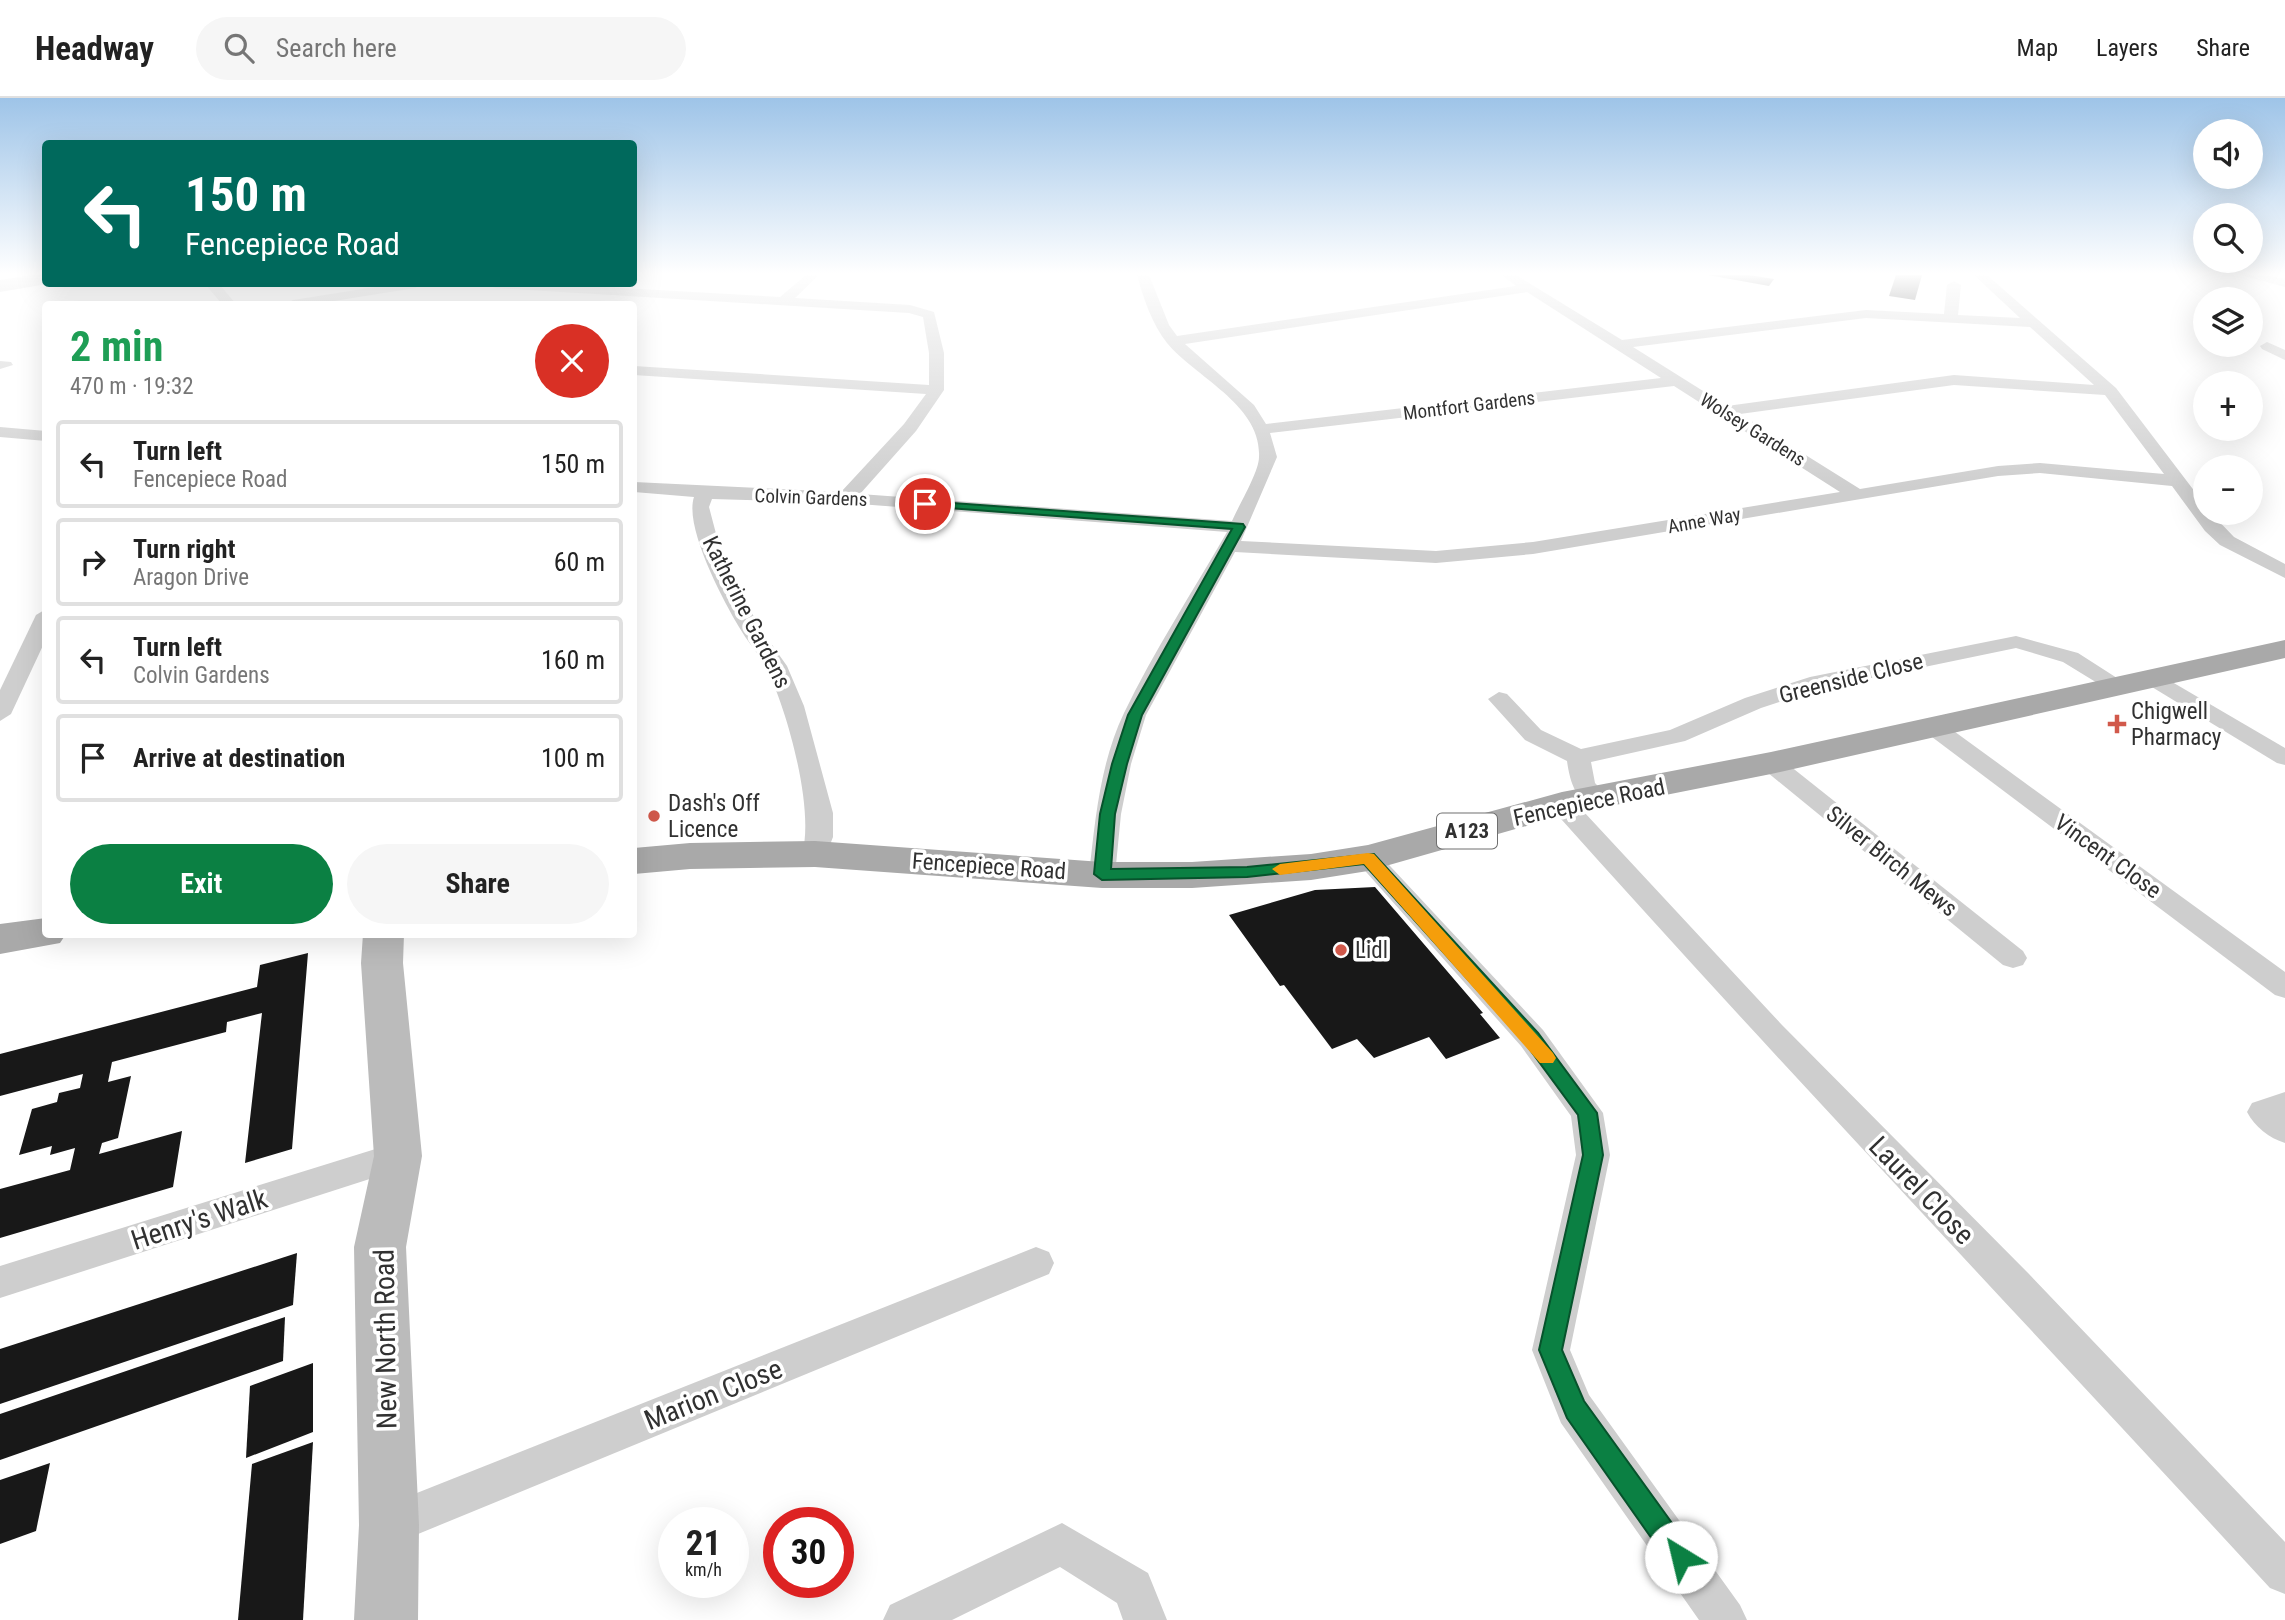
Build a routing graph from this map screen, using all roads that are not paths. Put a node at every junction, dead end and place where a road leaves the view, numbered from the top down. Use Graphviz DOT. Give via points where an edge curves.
graph roads {
  1 [pos="935,346"];
  2 [pos="1178,346"];
  3 [pos="1620,346"];
  4 [pos="2060,346"];
  5 [pos="2267,346"];
  6 [pos="2285,356"];
  7 [pos="637,370"];
  8 [pos="1677,381"];
  9 [pos="936,390"];
  10 [pos="2110,391"];
  11 [pos="1725,411"];
  12 [pos="1261,429"];
  13 [pos="0,432"];
  14 [pos="42,436"];
  15 [pos="2178,481"];
  16 [pos="637,487"];
  17 [pos="705,494"];
  18 [pos="1856,494"];
  19 [pos="846,498"];
  20 [pos="1239,527"];
  21 [pos="1228,546"];
  22 [pos="2285,572"];
  23 [pos="42,624"];
  24 [pos="2285,649"];
  25 [pos="2138,683"];
  26 [pos="1499,699"];
  27 [pos="0,714"];
  28 [pos="1932,726"];
  29 [pos="1578,757"];
  30 [pos="2285,758"];
  31 [pos="1771,763"];
  32 [pos="1598,799"];
  33 [pos="1562,804"];
  34 [pos="815,854"];
  35 [pos="1368,858"];
  36 [pos="637,861"];
  37 [pos="1102,874"];
  38 [pos="42,934"];
  39 [pos="384,938"];
  40 [pos="0,939"];
  41 [pos="2013,958"];
  42 [pos="2285,987"];
  43 [pos="2285,1105"];
  44 [pos="2285,1130"];
  45 [pos="398,1156"];
  46 [pos="1036,1263"];
  47 [pos="0,1282"];
  48 [pos="389,1525"];
  49 [pos="2285,1573"];
  50 [pos="386,1620"];
  51 [pos="905,1620"];
  52 [pos="1145,1620"];
  53 [pos="1726,1620"];
  1 -- 9 [label="street"];
  2 -- 12 [label="street" via="1248,408"];
  3 -- 8 [label="street, Wolsey Gardens"];
  4 -- 10 [label="street"];
  5 -- 6 [label="street"];
  7 -- 9 [label="street"];
  8 -- 11 [label="street, Wolsey Gardens"];
  8 -- 12 [label="street, Montfort Gardens"];
  9 -- 19 [label="street"];
  10 -- 11 [label="street" via="1954,380"];
  10 -- 15 [label="street"];
  11 -- 18 [label="street, Wolsey Gardens"];
  12 -- 20 [label="street" via="1268,457"];
  13 -- 14 [label="street"];
  15 -- 18 [label="street, Anne Way" via="2040,468"];
  15 -- 22 [label="street" via="2227,541"];
  16 -- 17 [label="street, Colvin Gardens"];
  17 -- 19 [label="street, Colvin Gardens"];
  17 -- 34 [label="street, Katherine Gardens" via="700,507 709,545 793,706 820,813"];
  18 -- 21 [label="street, Anne Way" via="1533,548 1436,557"];
  19 -- 20 [label="street, Colvin Gardens"];
  20 -- 21 [label="street"];
  21 -- 37 [label="street" via="1135,715 1108,814"];
  23 -- 27 [label="street"];
  24 -- 25 [label="main road, Fencepiece Road / A123"];
  25 -- 28 [label="main road, Fencepiece Road / A123"];
  25 -- 29 [label="street, Greenside Close" via="2049,646 2015,642 1818,682 1753,703 1677,736"];
  25 -- 30 [label="street, Greenside Close"];
  26 -- 29 [label="street" via="1533,735"];
  28 -- 31 [label="main road, Fencepiece Road / A123"];
  28 -- 42 [label="street, Vincent Close"];
  29 -- 32 [label="street" via="1583,786"];
  31 -- 32 [label="main road, Fencepiece Road / A123"];
  31 -- 41 [label="street, Silver Birch Mews"];
  32 -- 33 [label="main road, Fencepiece Road / A123"];
  33 -- 35 [label="main road, Fencepiece Road / A123"];
  33 -- 49 [label="street, Laurel Close" via="1770,1033"];
  34 -- 36 [label="main road, Fencepiece Road / A123"];
  34 -- 37 [label="main road, Fencepiece Road / A123"];
  35 -- 37 [label="main road, Fencepiece Road / A123" via="1247,872"];
  35 -- 53 [label="street" via="1532,1038 1587,1113 1593,1155 1551,1350 1576,1409"];
  38 -- 40 [label="main road"];
  39 -- 45 [label="street, New North Road"];
  43 -- 44 [label="street" via="2263,1112"];
  45 -- 47 [label="street, Henry's Walk"];
  45 -- 48 [label="street, New North Road" via="380,1247"];
  46 -- 48 [label="street, Marion Close"];
  48 -- 50 [label="street, New North Road"];
  51 -- 52 [label="street" via="1062,1544 1133,1588"];
}
